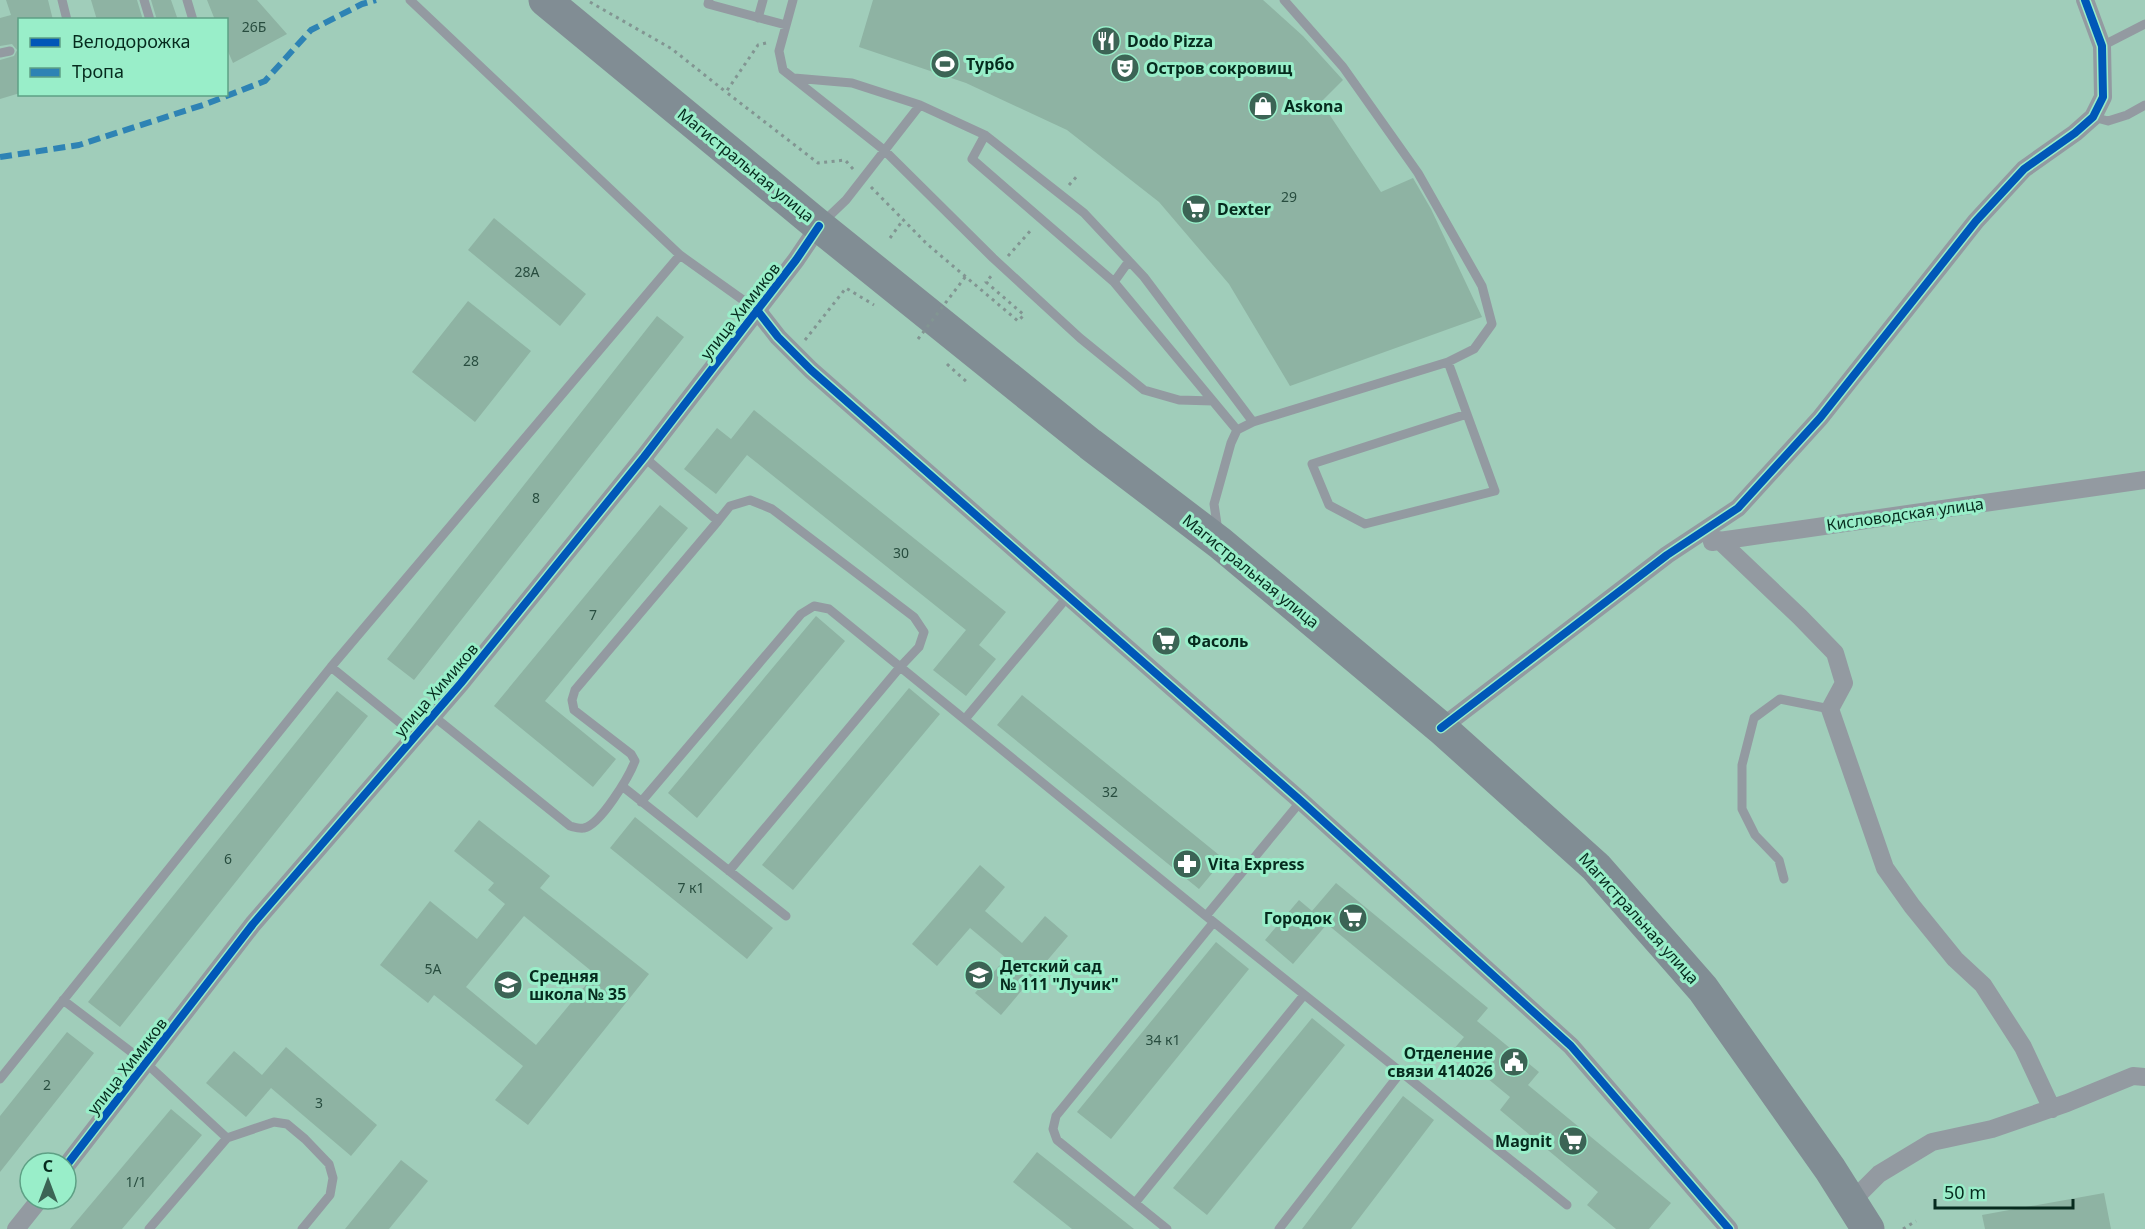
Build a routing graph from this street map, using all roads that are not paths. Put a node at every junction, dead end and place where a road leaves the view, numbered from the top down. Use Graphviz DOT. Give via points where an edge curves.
graph roads {
  1 [pos="62,0"];
  2 [pos="144,0"];
  3 [pos="187,0"];
  4 [pos="410,0"];
  5 [pos="545,0"];
  6 [pos="709,0"];
  7 [pos="763,0"];
  8 [pos="793,0"];
  9 [pos="1284,0"];
  10 [pos="2085,0"];
  11 [pos="66,18"];
  12 [pos="149,18"];
  13 [pos="192,18"];
  14 [pos="758,18"];
  15 [pos="2145,24"];
  16 [pos="786,25"];
  17 [pos="2102,46"];
  18 [pos="793,78"];
  19 [pos="920,105"];
  20 [pos="2145,105"];
  21 [pos="2093,117"];
  22 [pos="985,135"];
  23 [pos="884,150"];
  24 [pos="819,226"];
  25 [pos="680,255"];
  26 [pos="1129,261"];
  27 [pos="1114,282"];
  28 [pos="757,310"];
  29 [pos="1448,362"];
  30 [pos="1213,401"];
  31 [pos="1467,414"];
  32 [pos="1253,422"];
  33 [pos="1237,430"];
  34 [pos="644,457"];
  35 [pos="2145,480"];
  36 [pos="718,520"];
  37 [pos="1719,540"];
  38 [pos="1220,543"];
  39 [pos="1667,555"];
  40 [pos="1069,595"];
  41 [pos="901,666"];
  42 [pos="331,667"];
  43 [pos="1830,709"];
  44 [pos="432,715"];
  45 [pos="965,719"];
  46 [pos="1441,728"];
  47 [pos="415,735"];
  48 [pos="622,786"];
  49 [pos="1301,801"];
  50 [pos="641,802"];
  51 [pos="729,872"];
  52 [pos="1784,879"];
  53 [pos="786,916"];
  54 [pos="1210,920"];
  55 [pos="1304,995"];
  56 [pos="63,1000"];
  57 [pos="147,1064"];
  58 [pos="1401,1072"];
  59 [pos="2145,1077"];
  60 [pos="0,1079"];
  61 [pos="2052,1109"];
  62 [pos="227,1138"];
  63 [pos="78,1151"];
  64 [pos="1851,1202"];
  65 [pos="1135,1203"];
  66 [pos="1567,1204"];
  67 [pos="30,1211"];
  68 [pos="1728,1228"];
  69 [pos="16,1229"];
  70 [pos="149,1229"];
  71 [pos="302,1229"];
  72 [pos="1167,1229"];
  73 [pos="1279,1229"];
  74 [pos="1868,1229"];
  1 -- 11 [label="lane"];
  2 -- 12 [label="lane"];
  3 -- 13 [label="lane"];
  4 -- 25 [label="lane"];
  5 -- 24 [label="highway, Магистральная улица"];
  6 -- 14 [label="lane" via="708,4"];
  7 -- 14 [label="lane"];
  8 -- 16 [label="lane"];
  9 -- 29 [label="lane" via="1343,67 1412,164 1482,286 1492,324 1473,349"];
  10 -- 17 [label="street"];
  14 -- 16 [label="lane"];
  15 -- 17 [label="lane"];
  16 -- 18 [label="lane" via="779,51 783,70"];
  17 -- 21 [label="street" via="2103,98"];
  18 -- 19 [label="lane" via="852,83"];
  18 -- 23 [label="lane"];
  19 -- 22 [label="lane"];
  19 -- 23 [label="lane"];
  20 -- 21 [label="lane" via="2108,121"];
  21 -- 39 [label="street" via="2024,169 1977,221 1820,418 1738,508"];
  22 -- 26 [label="lane" via="1084,213"];
  22 -- 27 [label="lane" via="972,159"];
  23 -- 24 [label="lane" via="846,200"];
  23 -- 30 [label="lane" via="1000,265 1144,390 1179,400"];
  24 -- 28 [label="street, улица Химиков"];
  24 -- 38 [label="highway, Магистральная улица"];
  25 -- 28 [label="lane"];
  25 -- 42 [label="lane"];
  26 -- 27 [label="lane"];
  26 -- 32 [label="lane"];
  27 -- 30 [label="lane"];
  28 -- 34 [label="street, улица Химиков"];
  28 -- 40 [label="street" via="795,353"];
  29 -- 31 [label="lane"];
  29 -- 32 [label="lane"];
  30 -- 33 [label="lane"];
  31 -- 31 [label="lane" via="1495,491 1365,524 1329,505 1312,464"];
  32 -- 33 [label="lane"];
  33 -- 38 [label="lane" via="1214,504"];
  34 -- 36 [label="lane"];
  34 -- 44 [label="street, улица Химиков"];
  35 -- 37 [label="street, Кисловодская улица"];
  36 -- 41 [label="lane" via="730,506 750,500 772,509 914,617 924,632 919,647"];
  36 -- 48 [label="lane" via="575,690 574,710 636,761"];
  37 -- 39 [label="street, Кисловодская улица"];
  37 -- 43 [label="street" via="1835,653 1844,683"];
  38 -- 46 [label="highway, Магистральная улица"];
  39 -- 46 [label="street"];
  40 -- 45 [label="lane"];
  40 -- 49 [label="street"];
  41 -- 45 [label="lane"];
  41 -- 50 [label="lane" via="829,609 814,606 801,615"];
  41 -- 51 [label="lane"];
  42 -- 47 [label="lane"];
  42 -- 56 [label="lane"];
  43 -- 52 [label="lane" via="1780,699 1754,718 1742,765 1742,809 1755,835 1779,860"];
  43 -- 61 [label="street" via="1885,868 1955,959 1983,985 2023,1047"];
  44 -- 47 [label="street, улица Химиков"];
  44 -- 48 [label="lane" via="570,826 583,829 595,823"];
  45 -- 54 [label="lane"];
  46 -- 64 [label="highway, Магистральная улица" via="1596,867 1703,988"];
  47 -- 57 [label="street, улица Химиков" via="253,924"];
  48 -- 50 [label="lane"];
  49 -- 54 [label="lane"];
  49 -- 68 [label="street" via="1571,1047"];
  50 -- 51 [label="lane"];
  51 -- 53 [label="lane"];
  54 -- 55 [label="lane"];
  54 -- 65 [label="lane" via="1056,1116 1053,1129 1057,1140"];
  55 -- 58 [label="lane"];
  55 -- 65 [label="lane"];
  56 -- 57 [label="lane"];
  56 -- 60 [label="lane"];
  57 -- 62 [label="lane"];
  57 -- 63 [label="street, улица Химиков"];
  58 -- 66 [label="lane"];
  58 -- 73 [label="lane"];
  59 -- 61 [label="street" via="2133,1076"];
  61 -- 64 [label="street" via="1992,1129 1932,1142 1879,1174"];
  62 -- 70 [label="lane"];
  62 -- 71 [label="lane" via="274,1122 287,1124 329,1164 333,1178 330,1195"];
  64 -- 74 [label="highway, Магистральная улица"];
  65 -- 72 [label="lane"];
  67 -- 69 [label="street"];
}
